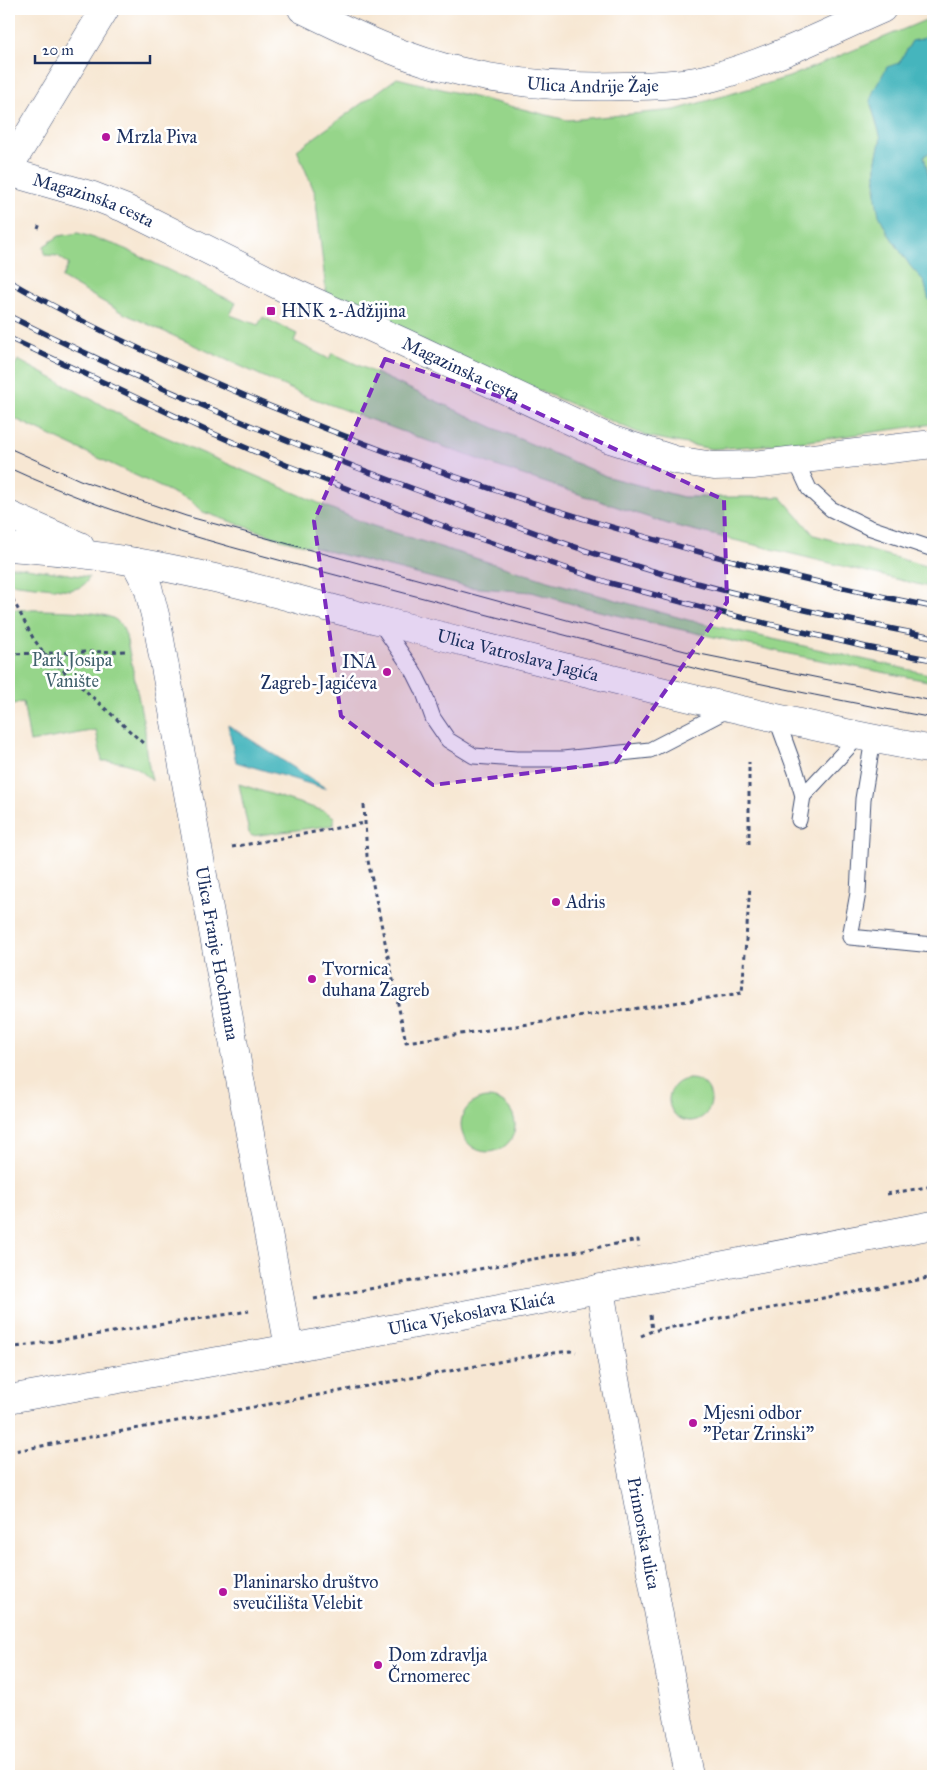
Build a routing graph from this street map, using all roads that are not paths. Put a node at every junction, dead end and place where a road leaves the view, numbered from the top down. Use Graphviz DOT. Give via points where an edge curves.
graph roads {
  1 [pos="105,9"];
  2 [pos="302,9"];
  3 [pos="882,9"];
  4 [pos="9,167"];
  5 [pos="9,172"];
  6 [pos="933,444"];
  7 [pos="796,461"];
  8 [pos="10,514"];
  9 [pos="9,546"];
  10 [pos="933,550"];
  11 [pos="104,557"];
  12 [pos="135,562"];
  13 [pos="378,621"];
  14 [pos="733,708"];
  15 [pos="776,717"];
  16 [pos="866,738"];
  17 [pos="933,750"];
  18 [pos="803,796"];
  19 [pos="799,820"];
  20 [pos="933,945"];
  21 [pos="933,1225"];
  22 [pos="600,1288"];
  23 [pos="289,1348"];
  24 [pos="9,1399"];
  25 [pos="689,1776"];
  1 -- 4 [label="street"];
  2 -- 3 [label="street, Ulica Andrije Žaje" via="395,50 463,72 585,88 666,85 713,77 799,46"];
  5 -- 7 [label="street, Magazinska cesta" via="124,208 286,289 610,439 675,460 714,466"];
  6 -- 7 [label="street, Magazinska cesta"];
  7 -- 10 [label="lane" via="809,489 831,509 868,527"];
  8 -- 11 [label="street"];
  9 -- 11 [label="street"];
  11 -- 12 [label="street, Ulica Vatroslava Jagića"];
  12 -- 13 [label="street, Ulica Vatroslava Jagića" via="231,582"];
  12 -- 23 [label="street, Ulica Franje Hochmana" via="148,587 157,623"];
  13 -- 14 [label="street, Ulica Vatroslava Jagića"];
  13 -- 14 [label="lane" via="414,672 433,718 448,740 474,756 517,760 563,759 650,750"];
  14 -- 15 [label="street, Ulica Vatroslava Jagića"];
  15 -- 16 [label="street, Ulica Vatroslava Jagića"];
  15 -- 18 [label="lane"];
  16 -- 17 [label="street, Ulica Vatroslava Jagića"];
  16 -- 18 [label="lane"];
  16 -- 20 [label="lane" via="858,893 850,937"];
  18 -- 19 [label="lane"];
  21 -- 22 [label="street, Ulica Vjekoslava Klaića"];
  22 -- 23 [label="street, Ulica Vjekoslava Klaića"];
  22 -- 25 [label="street, Primorska ulica"];
  23 -- 24 [label="street, Ulica Vjekoslava Klaića"];
}
